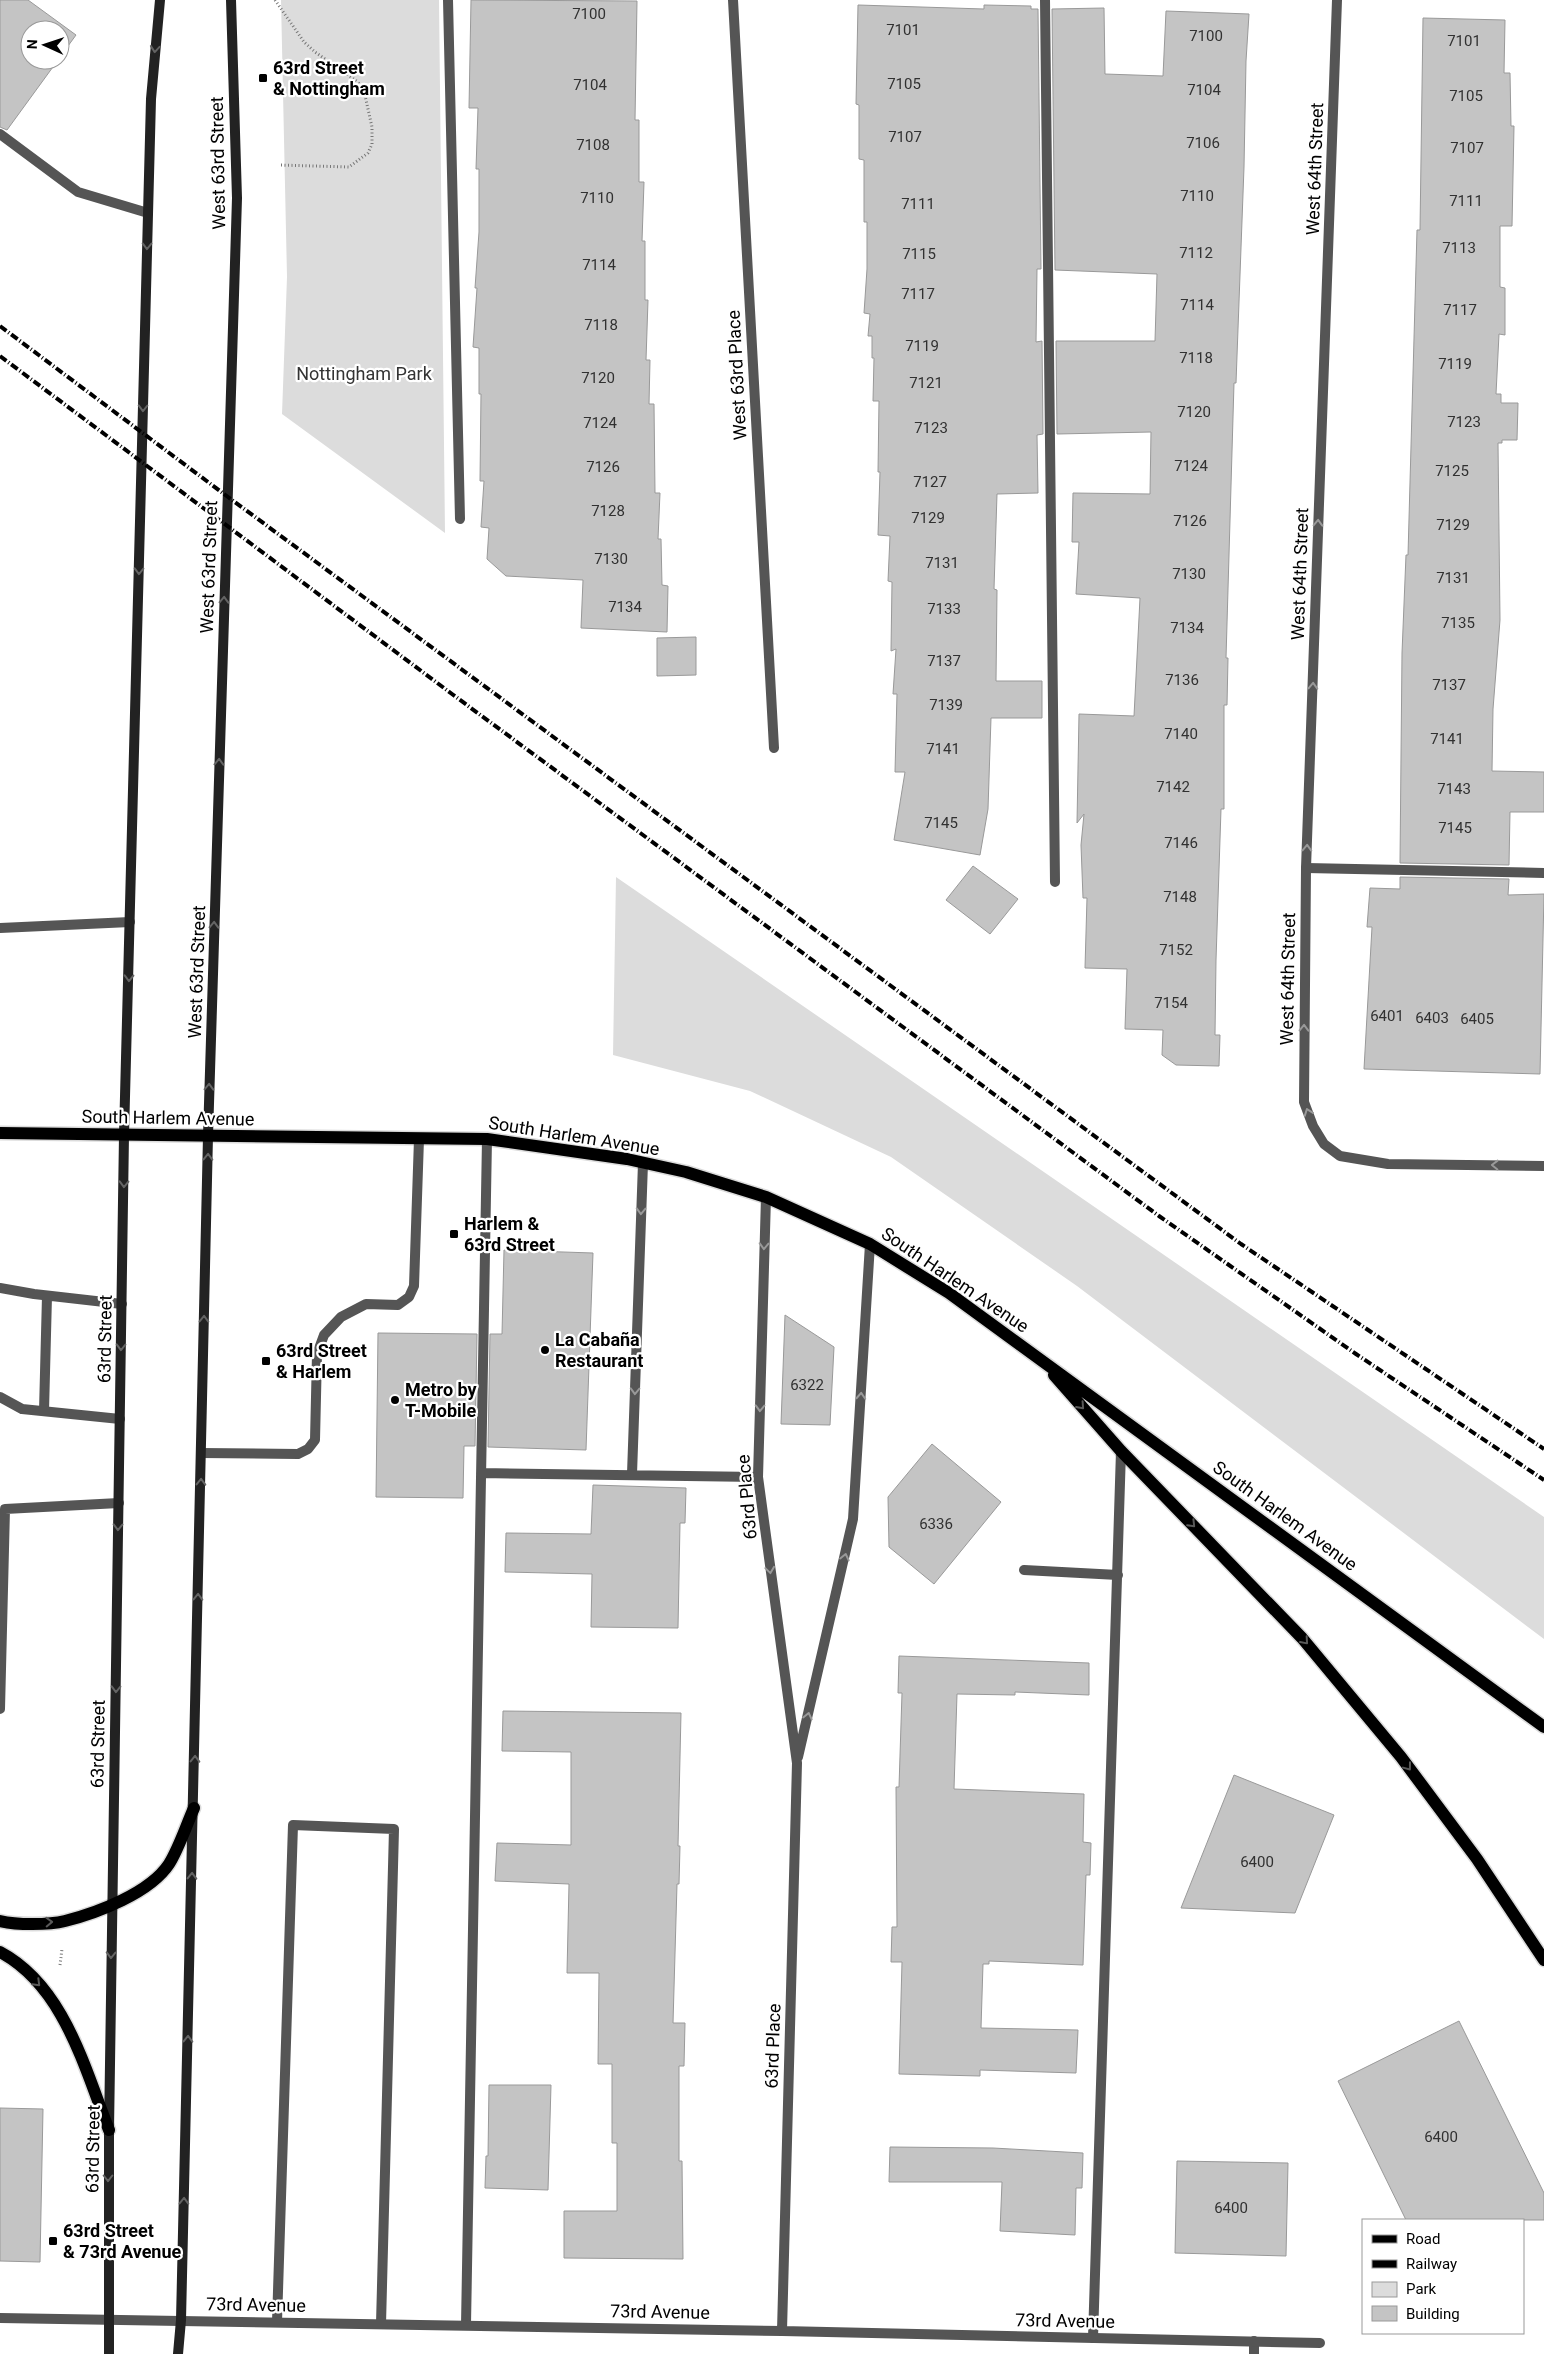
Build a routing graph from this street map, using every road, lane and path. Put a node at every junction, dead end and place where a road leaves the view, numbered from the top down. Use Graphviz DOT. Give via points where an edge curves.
graph roads {
  1 [pos="160,0"];
  2 [pos="231,0"];
  3 [pos="275,0"];
  4 [pos="448,0"];
  5 [pos="733,0"];
  6 [pos="1045,0"];
  7 [pos="1337,0"];
  8 [pos="0,134"];
  9 [pos="279,165"];
  10 [pos="148,213"];
  11 [pos="460,519"];
  12 [pos="774,748"];
  13 [pos="1306,868"];
  14 [pos="1544,873"];
  15 [pos="1055,882"];
  16 [pos="130,922"];
  17 [pos="0,928"];
  18 [pos="0,1133"];
  19 [pos="124,1135"];
  20 [pos="208,1136"];
  21 [pos="419,1139"];
  22 [pos="487,1139"];
  23 [pos="643,1163"];
  24 [pos="1544,1166"];
  25 [pos="766,1197"];
  26 [pos="870,1244"];
  27 [pos="0,1288"];
  28 [pos="47,1296"];
  29 [pos="122,1304"];
  30 [pos="1037,1356"];
  31 [pos="0,1397"];
  32 [pos="44,1411"];
  33 [pos="120,1419"];
  34 [pos="1122,1451"];
  35 [pos="201,1453"];
  36 [pos="481,1473"];
  37 [pos="632,1474"];
  38 [pos="758,1477"];
  39 [pos="119,1503"];
  40 [pos="1024,1570"];
  41 [pos="1118,1575"];
  42 [pos="0,1709"];
  43 [pos="1544,1727"];
  44 [pos="797,1763"];
  45 [pos="194,1808"];
  46 [pos="112,1906"];
  47 [pos="0,1922"];
  48 [pos="62,1942"];
  49 [pos="0,1952"];
  50 [pos="1544,1960"];
  51 [pos="60,1969"];
  52 [pos="109,2130"];
  53 [pos="0,2318"];
  54 [pos="108,2320"];
  55 [pos="181,2320"];
  56 [pos="277,2322"];
  57 [pos="381,2324"];
  58 [pos="466,2325"];
  59 [pos="782,2331"];
  60 [pos="1093,2338"];
  61 [pos="1254,2341"];
  62 [pos="1320,2343"];
  63 [pos="109,2354"];
  64 [pos="178,2354"];
  65 [pos="1254,2354"];
  1 -- 10 [label="main road, one-way" via="150,99"];
  20 -- 2 [label="main road, West 63rd Street, one-way" via="237,198"];
  3 -- 9 [label="path" via="304,42 358,82 364,91 372,126 372,144 368,153 349,167"];
  4 -- 11 [label="street"];
  5 -- 12 [label="street, West 63rd Place"];
  6 -- 15 [label="street"];
  13 -- 7 [label="street, West 64th Street, one-way"];
  8 -- 10 [label="street" via="78,192"];
  10 -- 16 [label="main road, one-way"];
  13 -- 14 [label="street"];
  24 -- 13 [label="street, West 64th Street, one-way" via="1388,1164 1340,1156 1324,1144 1304,1102"];
  16 -- 17 [label="street"];
  16 -- 19 [label="main road, one-way"];
  18 -- 19 [label="main road, South Harlem Avenue"];
  19 -- 20 [label="main road, South Harlem Avenue"];
  19 -- 29 [label="main road, 63rd Street, one-way"];
  20 -- 21 [label="main road, South Harlem Avenue"];
  35 -- 20 [label="main road, one-way"];
  21 -- 22 [label="main road, South Harlem Avenue"];
  21 -- 35 [label="street" via="414,1286 409,1297 398,1305 366,1304 341,1317 324,1334 317,1354 315,1440 298,1454"];
  22 -- 23 [label="main road, South Harlem Avenue"];
  22 -- 36 [label="street"];
  23 -- 25 [label="main road, South Harlem Avenue" via="686,1172"];
  23 -- 37 [label="street, one-way"];
  25 -- 26 [label="main road, South Harlem Avenue"];
  25 -- 38 [label="street, 63rd Place, one-way"];
  26 -- 30 [label="main road, South Harlem Avenue" via="950,1293"];
  44 -- 26 [label="street, 63rd Place, one-way" via="853,1519"];
  27 -- 28 [label="street"];
  28 -- 29 [label="street"];
  28 -- 32 [label="street"];
  29 -- 33 [label="main road, 63rd Street, one-way"];
  30 -- 34 [label="main road, one-way"];
  30 -- 43 [label="main road, South Harlem Avenue"];
  31 -- 32 [label="street" via="22,1409"];
  32 -- 33 [label="street"];
  33 -- 39 [label="main road, 63rd Street"];
  34 -- 41 [label="street"];
  34 -- 50 [label="main road, one-way" via="1315,1652 1401,1757 1477,1858"];
  45 -- 35 [label="main road, one-way"];
  36 -- 37 [label="street"];
  36 -- 58 [label="street"];
  37 -- 38 [label="street"];
  38 -- 44 [label="street, 63rd Place, one-way"];
  39 -- 42 [label="street" via="6,1509"];
  39 -- 46 [label="main road, 63rd Street, one-way"];
  40 -- 41 [label="street"];
  41 -- 60 [label="street"];
  44 -- 59 [label="street, 63rd Place"];
  45 -- 46 [label="main road" via="168,1865 144,1888"];
  55 -- 45 [label="main road, one-way"];
  47 -- 46 [label="main road, one-way" via="64,1922"];
  46 -- 52 [label="main road, 63rd Street, one-way"];
  48 -- 51 [label="path"];
  49 -- 52 [label="main road, one-way" via="42,1986 71,2033"];
  52 -- 54 [label="main road, 63rd Street, one-way"];
  53 -- 54 [label="street, 73rd Avenue"];
  54 -- 55 [label="street, 73rd Avenue"];
  54 -- 63 [label="main road, 63rd Street"];
  55 -- 56 [label="street, 73rd Avenue"];
  55 -- 64 [label="main road"];
  56 -- 57 [label="street, 73rd Avenue"];
  56 -- 57 [label="street" via="293,1825 394,1829"];
  57 -- 58 [label="street, 73rd Avenue"];
  58 -- 59 [label="street, 73rd Avenue"];
  59 -- 60 [label="street, 73rd Avenue"];
  60 -- 61 [label="street, 73rd Avenue"];
  61 -- 62 [label="street, 73rd Avenue"];
  61 -- 65 [label="street"];
}
